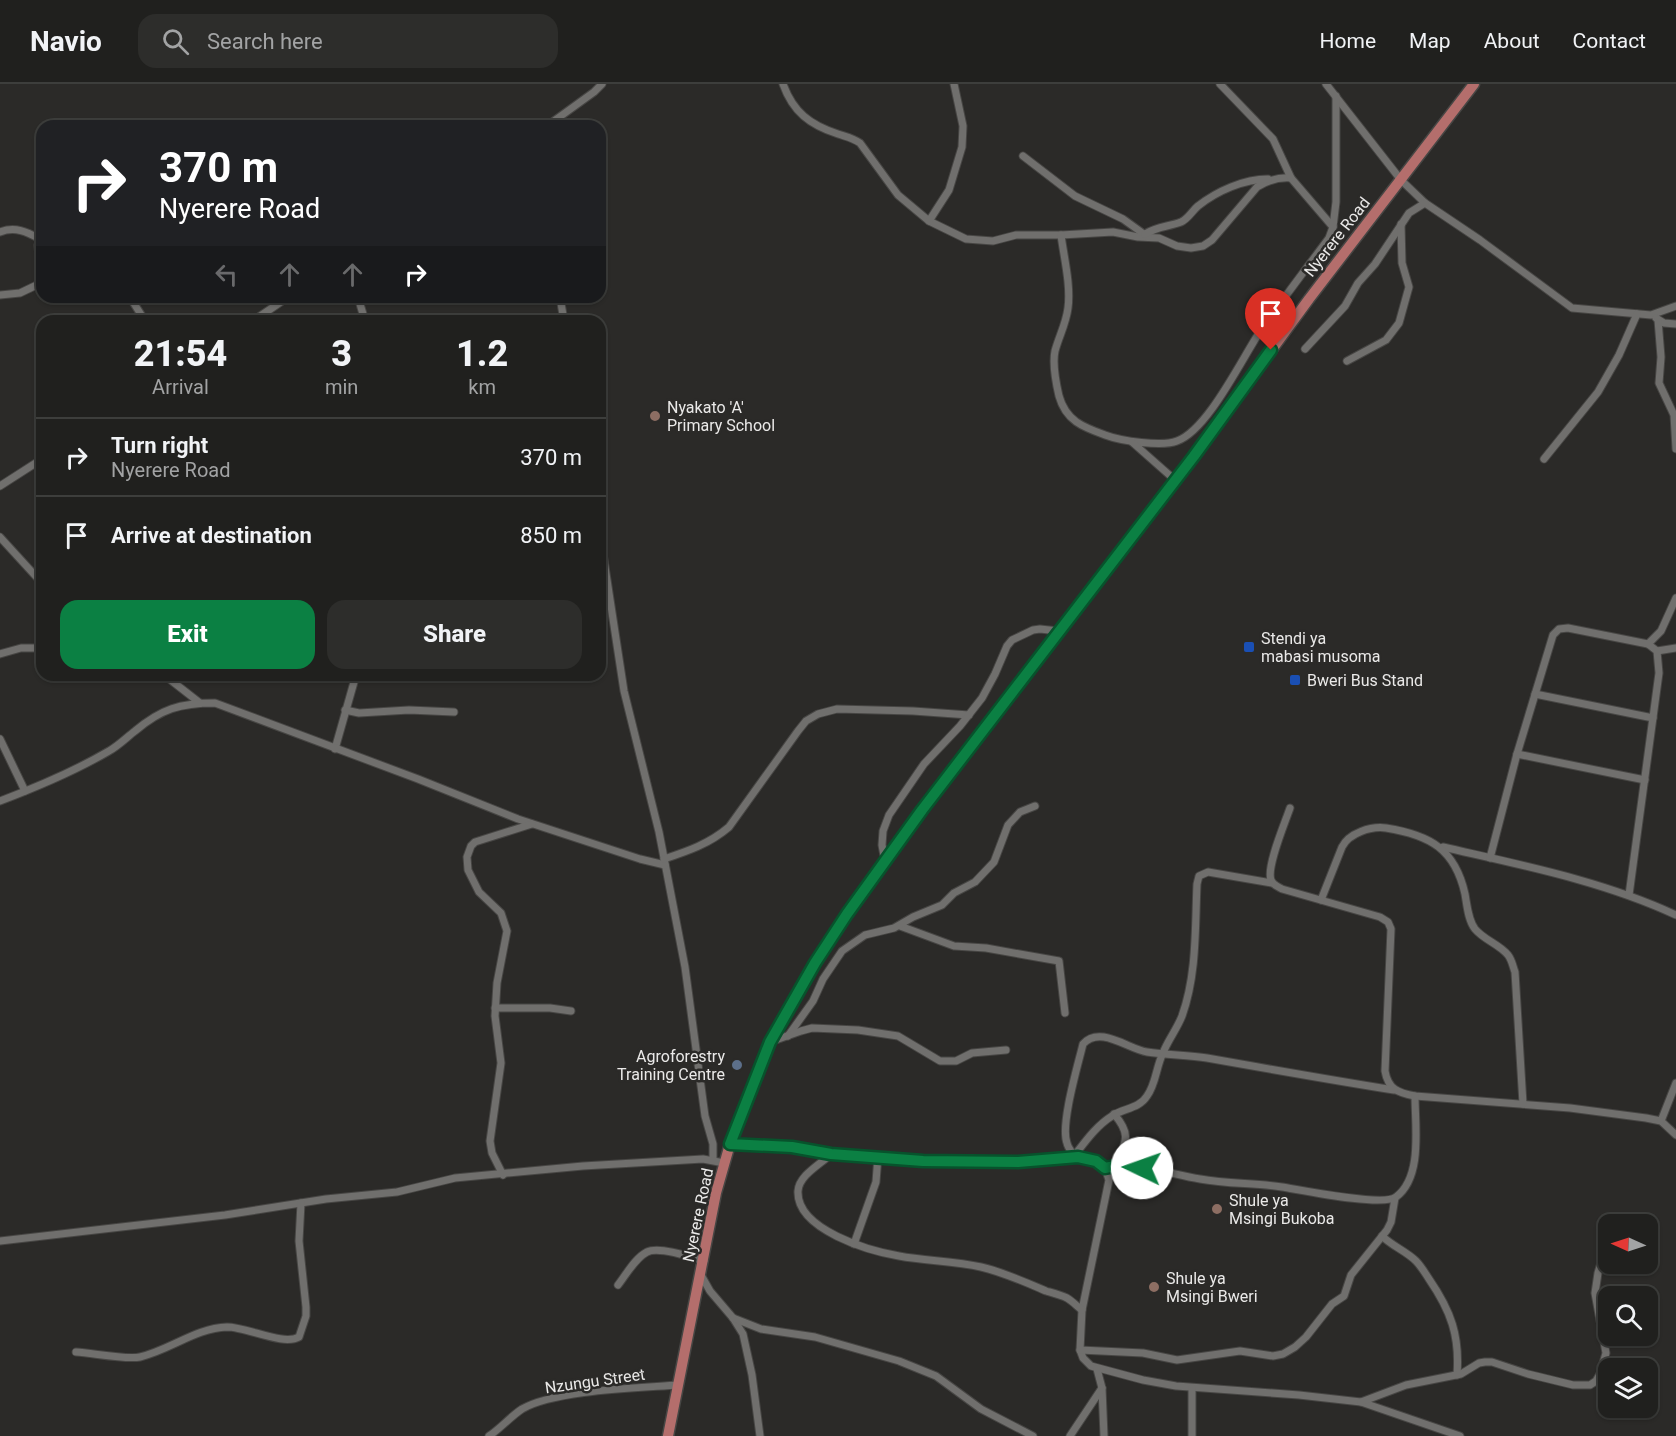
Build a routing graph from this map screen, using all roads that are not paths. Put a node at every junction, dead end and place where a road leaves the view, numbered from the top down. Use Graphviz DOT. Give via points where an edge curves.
graph roads {
  1 [pos="602,84"];
  2 [pos="783,84"];
  3 [pos="954,84"];
  4 [pos="1220,84"];
  5 [pos="1326,84"];
  6 [pos="1474,84"];
  7 [pos="1336,96"];
  8 [pos="555,120"];
  9 [pos="1023,156"];
  10 [pos="1291,178"];
  11 [pos="1273,179"];
  12 [pos="1401,180"];
  13 [pos="1425,203"];
  14 [pos="930,221"];
  15 [pos="1401,224"];
  16 [pos="1334,226"];
  17 [pos="0,232"];
  18 [pos="1147,235"];
  19 [pos="1061,236"];
  20 [pos="36,237"];
  21 [pos="36,285"];
  22 [pos="0,295"];
  23 [pos="279,303"];
  24 [pos="1676,306"];
  25 [pos="1637,314"];
  26 [pos="262,315"];
  27 [pos="1651,315"];
  28 [pos="1658,320"];
  29 [pos="1676,324"];
  30 [pos="1305,349"];
  31 [pos="1347,361"];
  32 [pos="1131,441"];
  33 [pos="1676,449"];
  34 [pos="1544,459"];
  35 [pos="36,463"];
  36 [pos="1175,480"];
  37 [pos="0,486"];
  38 [pos="0,537"];
  39 [pos="606,573"];
  40 [pos="36,576"];
  41 [pos="1676,598"];
  42 [pos="1058,631"];
  43 [pos="1648,644"];
  44 [pos="36,648"];
  45 [pos="1676,648"];
  46 [pos="1657,651"];
  47 [pos="0,654"];
  48 [pos="171,681"];
  49 [pos="354,681"];
  50 [pos="1535,694"];
  51 [pos="200,703"];
  52 [pos="345,710"];
  53 [pos="454,712"];
  54 [pos="969,715"];
  55 [pos="1653,718"];
  56 [pos="0,740"];
  57 [pos="335,749"];
  58 [pos="1517,754"];
  59 [pos="1645,780"];
  60 [pos="25,791"];
  61 [pos="0,801"];
  62 [pos="1035,806"];
  63 [pos="1290,808"];
  64 [pos="532,824"];
  65 [pos="1440,847"];
  66 [pos="1490,858"];
  67 [pos="885,861"];
  68 [pos="664,862"];
  69 [pos="1272,883"];
  70 [pos="1629,895"];
  71 [pos="1321,900"];
  72 [pos="1676,915"];
  73 [pos="900,926"];
  74 [pos="495,1008"];
  75 [pos="572,1011"];
  76 [pos="1065,1013"];
  77 [pos="788,1036"];
  78 [pos="770,1042"];
  79 [pos="1006,1050"];
  80 [pos="1162,1053"];
  81 [pos="1676,1083"];
  82 [pos="1394,1090"];
  83 [pos="1415,1096"];
  84 [pos="1523,1104"];
  85 [pos="1114,1114"];
  86 [pos="1661,1121"];
  87 [pos="1676,1135"];
  88 [pos="730,1144"];
  89 [pos="831,1154"];
  90 [pos="878,1156"];
  91 [pos="1074,1156"];
  92 [pos="1063,1157"];
  93 [pos="719,1161"];
  94 [pos="1115,1166"];
  95 [pos="1105,1168"];
  96 [pos="503,1175"];
  97 [pos="1395,1198"];
  98 [pos="301,1203"];
  99 [pos="1382,1236"];
  100 [pos="0,1241"];
  101 [pos="854,1244"];
  102 [pos="704,1261"];
  103 [pos="1598,1273"];
  104 [pos="701,1275"];
  105 [pos="618,1285"];
  106 [pos="1082,1310"];
  107 [pos="733,1318"];
  108 [pos="1080,1350"];
  109 [pos="76,1352"];
  110 [pos="1098,1369"];
  111 [pos="1457,1375"];
  112 [pos="678,1385"];
  113 [pos="1102,1388"];
  114 [pos="1192,1388"];
  115 [pos="1361,1402"];
  116 [pos="1448,1433"];
  117 [pos="489,1436"];
  118 [pos="668,1436"];
  119 [pos="760,1436"];
  120 [pos="1032,1436"];
  121 [pos="1070,1436"];
  122 [pos="1104,1436"];
  123 [pos="1191,1436"];
  124 [pos="1460,1436"];
  1 -- 8 [label="street"];
  2 -- 14 [label="street" via="795,109 818,126 860,143 898,195"];
  3 -- 14 [label="street" via="963,126 962,147 949,190"];
  4 -- 10 [label="street" via="1273,138"];
  5 -- 7 [label="street"];
  6 -- 12 [label="main road, Nyerere Road"];
  7 -- 12 [label="street"];
  7 -- 16 [label="street"];
  9 -- 18 [label="street" via="1075,196"];
  10 -- 11 [label="street"];
  10 -- 16 [label="street"];
  11 -- 18 [label="street" via="1240,183 1199,205 1180,222 1156,227"];
  11 -- 18 [label="street" via="1257,186 1203,246 1177,246"];
  12 -- 13 [label="street"];
  12 -- 36 [label="main road, Nyerere Road"];
  13 -- 15 [label="street" via="1409,213"];
  13 -- 25 [label="street" via="1572,308"];
  14 -- 19 [label="street" via="948,232 978,241 1016,235"];
  15 -- 30 [label="street" via="1345,306"];
  15 -- 31 [label="street" via="1402,263 1409,287 1399,324 1386,340"];
  16 -- 32 [label="street" via="1194,431 1177,442"];
  17 -- 20 [label="street" via="20,230"];
  18 -- 19 [label="street" via="1113,232"];
  19 -- 32 [label="street" via="1069,305 1054,361 1061,402 1072,419 1088,429"];
  21 -- 22 [label="street" via="20,293"];
  23 -- 26 [label="street"];
  24 -- 27 [label="street"];
  25 -- 27 [label="street"];
  25 -- 34 [label="street" via="1598,392"];
  27 -- 28 [label="street"];
  28 -- 29 [label="street"];
  28 -- 33 [label="street" via="1659,383 1674,415"];
  32 -- 36 [label="street"];
  35 -- 37 [label="street"];
  36 -- 42 [label="main road, Nyerere Road"];
  38 -- 40 [label="street"];
  39 -- 68 [label="street" via="624,691"];
  41 -- 43 [label="street" via="1661,631"];
  42 -- 54 [label="street" via="1040,629 1012,640"];
  42 -- 67 [label="main road, Nyerere Road"];
  43 -- 46 [label="street"];
  43 -- 50 [label="street" via="1559,629 1553,635"];
  44 -- 47 [label="street"];
  45 -- 46 [label="street"];
  46 -- 55 [label="street" via="1659,673"];
  48 -- 51 [label="street"];
  49 -- 52 [label="street"];
  50 -- 55 [label="street"];
  50 -- 58 [label="street"];
  51 -- 57 [label="street" via="233,709"];
  51 -- 60 [label="street" via="171,707 111,750"];
  52 -- 53 [label="street"];
  52 -- 57 [label="street"];
  54 -- 67 [label="street" via="924,764 889,815 883,831"];
  54 -- 68 [label="street" via="847,709 818,714 798,731 729,827 718,837"];
  55 -- 59 [label="street"];
  56 -- 60 [label="street"];
  57 -- 64 [label="street"];
  58 -- 59 [label="street"];
  58 -- 66 [label="street"];
  59 -- 70 [label="street"];
  60 -- 61 [label="street"];
  62 -- 73 [label="street" via="1020,812 1008,825 997,856 975,882 942,905"];
  63 -- 69 [label="street" via="1272,863"];
  64 -- 68 [label="street" via="640,859"];
  64 -- 74 [label="street" via="475,842 467,858 474,885 501,913 507,926"];
  65 -- 66 [label="street"];
  65 -- 71 [label="street" via="1394,829 1381,827 1357,833 1342,847"];
  65 -- 84 [label="street" via="1457,868 1475,929 1509,956 1515,972"];
  66 -- 70 [label="street"];
  67 -- 78 [label="main road, Nyerere Road" via="815,963"];
  68 -- 93 [label="street" via="685,968 705,1116"];
  69 -- 71 [label="street"];
  69 -- 80 [label="street" via="1208,872 1199,876 1189,996"];
  70 -- 72 [label="street"];
  71 -- 82 [label="street" via="1380,917 1391,929 1385,1071"];
  73 -- 76 [label="street" via="954,946 1059,961"];
  73 -- 77 [label="street" via="865,935 842,951"];
  74 -- 75 [label="street"];
  74 -- 96 [label="street" via="501,1063 490,1141"];
  77 -- 78 [label="street"];
  77 -- 79 [label="street" via="812,1028 887,1033 914,1043 936,1059 948,1061 962,1059 969,1053"];
  78 -- 88 [label="main road, Nyerere Road"];
  80 -- 82 [label="street"];
  80 -- 85 [label="street" via="1147,1098 1138,1106"];
  80 -- 91 [label="street" via="1101,1036 1083,1044 1065,1132"];
  81 -- 86 [label="street"];
  82 -- 83 [label="street"];
  83 -- 84 [label="street"];
  83 -- 97 [label="street" via="1415,1161"];
  84 -- 86 [label="street"];
  85 -- 91 [label="street"];
  85 -- 94 [label="street" via="1126,1135"];
  86 -- 87 [label="street"];
  88 -- 89 [label="street" via="792,1147"];
  88 -- 93 [label="main road, Nyerere Road"];
  89 -- 90 [label="street"];
  89 -- 101 [label="street" via="802,1180 798,1190 800,1202 813,1221"];
  90 -- 92 [label="street" via="982,1162"];
  90 -- 101 [label="street" via="876,1182"];
  91 -- 92 [label="street"];
  92 -- 95 [label="street" via="1096,1161"];
  93 -- 96 [label="street" via="583,1166"];
  93 -- 102 [label="main road, Nyerere Road"];
  94 -- 95 [label="street"];
  94 -- 97 [label="street" via="1218,1182 1380,1200"];
  95 -- 106 [label="street" via="1108,1190"];
  96 -- 98 [label="street" via="455,1178 397,1192"];
  97 -- 99 [label="street" via="1391,1222"];
  98 -- 100 [label="street"];
  98 -- 109 [label="street" via="299,1241 306,1316 299,1337 288,1340 227,1328 204,1331 138,1358"];
  99 -- 108 [label="street" via="1351,1275 1344,1296 1332,1304 1306,1337 1283,1354 1240,1351 1177,1360 1143,1353"];
  99 -- 111 [label="street" via="1418,1262 1447,1309 1457,1339"];
  101 -- 106 [label="street" via="899,1256 981,1268 1066,1298"];
  102 -- 104 [label="main road, Nyerere Road"];
  102 -- 105 [label="street" via="672,1252 646,1252"];
  103 -- 111 [label="street" via="1594,1293 1606,1353 1596,1381 1582,1387 1492,1362 1479,1363"];
  104 -- 107 [label="street"];
  104 -- 112 [label="main road, Nyerere Road"];
  106 -- 108 [label="street"];
  107 -- 119 [label="street" via="747,1348"];
  107 -- 120 [label="street" via="761,1329 815,1338 899,1361 936,1376 981,1409"];
  108 -- 110 [label="street" via="1086,1362"];
  110 -- 113 [label="street"];
  110 -- 114 [label="street"];
  111 -- 115 [label="street" via="1406,1385"];
  112 -- 117 [label="street, Nzungu Street" via="544,1400 524,1408"];
  112 -- 118 [label="main road, Nyerere Road"];
  113 -- 121 [label="street"];
  113 -- 122 [label="street"];
  114 -- 115 [label="street"];
  114 -- 123 [label="street"];
  115 -- 116 [label="street"];
  116 -- 124 [label="street"];
}
